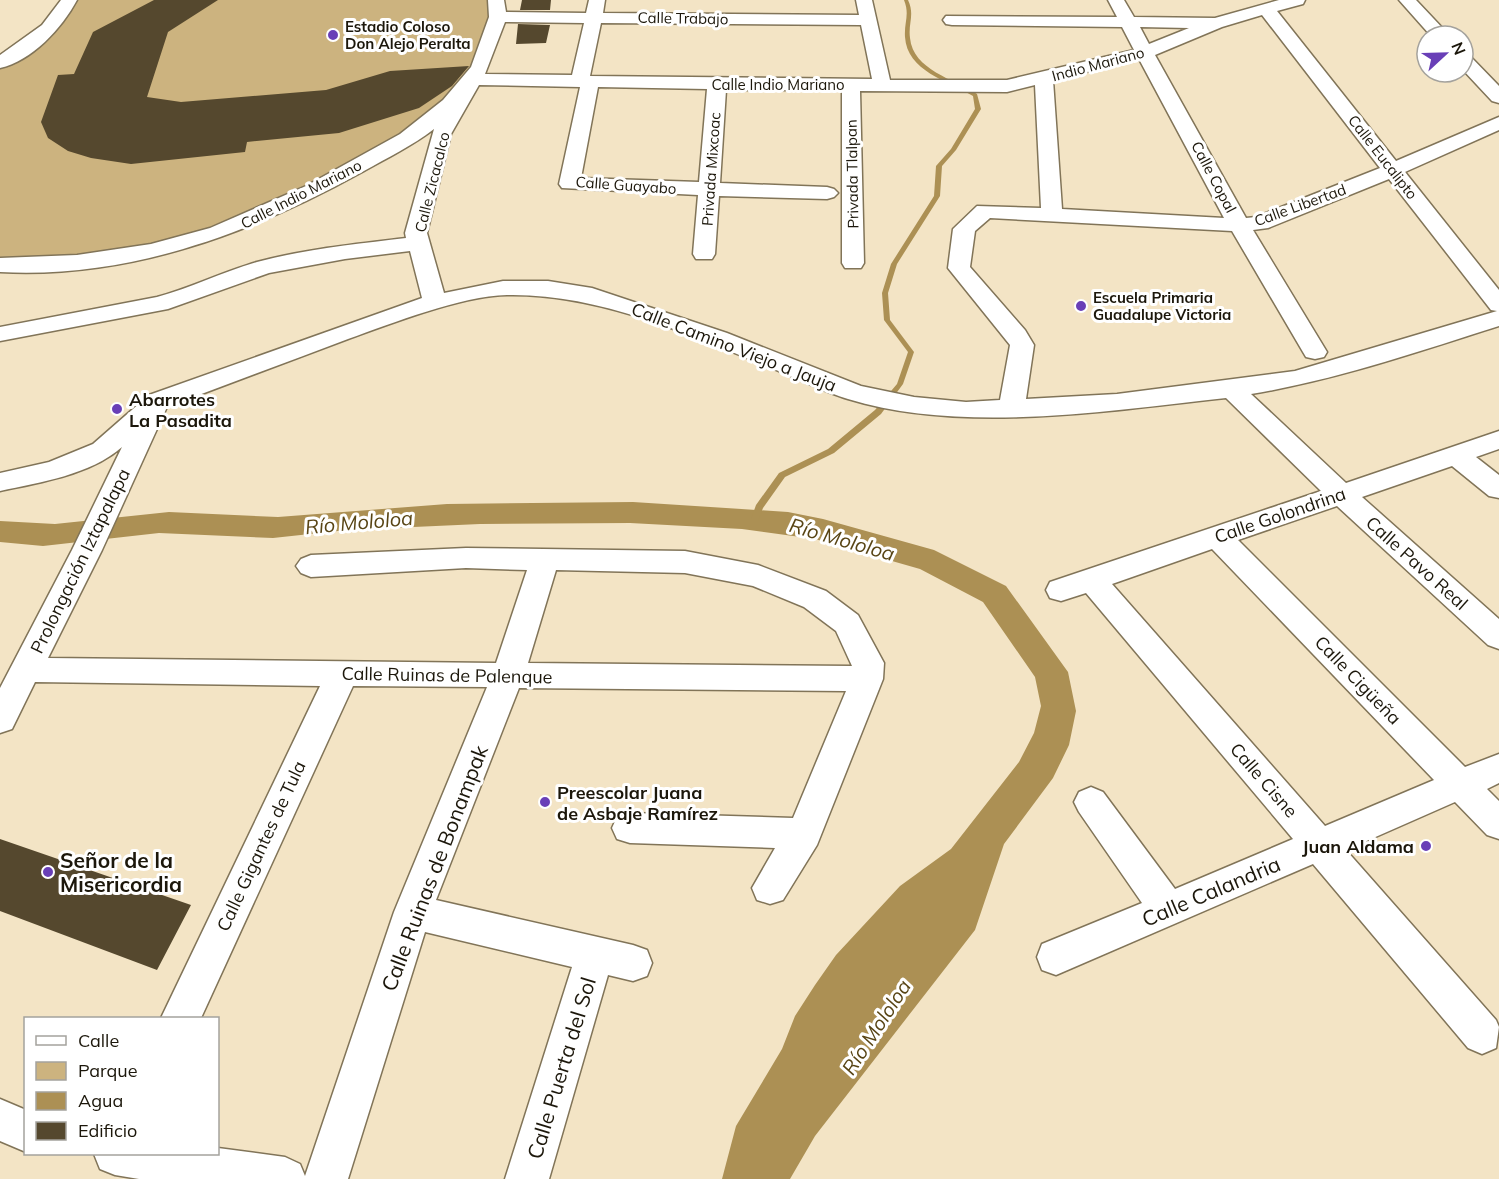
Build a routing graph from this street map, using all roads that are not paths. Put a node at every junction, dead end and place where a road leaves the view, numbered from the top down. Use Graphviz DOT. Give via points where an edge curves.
graph roads {
  1 [pos="69,0"];
  2 [pos="864,0"];
  3 [pos="1116,0"];
  4 [pos="1297,0"];
  5 [pos="1407,0"];
  6 [pos="497,8"];
  7 [pos="596,8"];
  8 [pos="1266,9"];
  9 [pos="868,20"];
  10 [pos="952,20"];
  11 [pos="1131,22"];
  12 [pos="1216,23"];
  13 [pos="1430,24"];
  14 [pos="0,43"];
  15 [pos="29,44"];
  16 [pos="1146,52"];
  17 [pos="0,63"];
  18 [pos="1475,72"];
  19 [pos="1044,79"];
  20 [pos="472,80"];
  21 [pos="585,82"];
  22 [pos="717,84"];
  23 [pos="851,84"];
  24 [pos="882,85"];
  25 [pos="975,86"];
  26 [pos="1499,97"];
  27 [pos="1499,123"];
  28 [pos="1393,170"];
  29 [pos="711,190"];
  30 [pos="827,193"];
  31 [pos="1052,214"];
  32 [pos="1239,225"];
  33 [pos="418,243"];
  34 [pos="704,254"];
  35 [pos="853,263"];
  36 [pos="0,265"];
  37 [pos="435,302"];
  38 [pos="1499,305"];
  39 [pos="1499,318"];
  40 [pos="0,334"];
  41 [pos="1315,352"];
  42 [pos="1232,389"];
  43 [pos="158,401"];
  44 [pos="1011,410"];
  45 [pos="1499,440"];
  46 [pos="1456,455"];
  47 [pos="0,482"];
  48 [pos="1499,489"];
  49 [pos="1341,494"];
  50 [pos="1218,537"];
  51 [pos="545,559"];
  52 [pos="311,566"];
  53 [pos="1077,585"];
  54 [pos="1499,637"];
  55 [pos="27,670"];
  56 [pos="342,674"];
  57 [pos="507,676"];
  58 [pos="867,679"];
  59 [pos="0,720"];
  60 [pos="1499,768"];
  61 [pos="1461,785"];
  62 [pos="1091,802"];
  63 [pos="1499,824"];
  64 [pos="630,828"];
  65 [pos="804,834"];
  66 [pos="1319,845"];
  67 [pos="771,888"];
  68 [pos="1168,909"];
  69 [pos="413,912"];
  70 [pos="1056,957"];
  71 [pos="181,1017"];
  72 [pos="1482,1034"];
  73 [pos="0,1120"];
  74 [pos="24,1130"];
  75 [pos="124,1155"];
  76 [pos="285,1179"];
  77 [pos="326,1179"];
  78 [pos="526,1179"];
  1 -- 15 [label="street" via="59,16"];
  2 -- 9 [label="street"];
  3 -- 11 [label="street, Calle Copal"];
  4 -- 8 [label="street"];
  5 -- 13 [label="street"];
  6 -- 7 [label="street, Calle Trabajo"];
  6 -- 20 [label="street, Calle Zicacalco"];
  7 -- 9 [label="street, Calle Trabajo"];
  7 -- 21 [label="street, Calle Guayabo"];
  8 -- 12 [label="street"];
  8 -- 28 [label="street, Calle Eucalipto"];
  9 -- 24 [label="street"];
  10 -- 11 [label="street"];
  11 -- 12 [label="street"];
  11 -- 16 [label="street, Calle Copal"];
  12 -- 16 [label="street, Indio Mariano"];
  14 -- 15 [label="street"];
  15 -- 17 [label="street"];
  16 -- 19 [label="street, Indio Mariano"];
  16 -- 32 [label="street, Calle Copal"];
  18 -- 26 [label="street"];
  19 -- 25 [label="street, Indio Mariano" via="1007,86"];
  19 -- 31 [label="street"];
  20 -- 21 [label="street, Calle Indio Mariano"];
  20 -- 33 [label="street, Calle Zicacalco" via="441,134 416,233"];
  20 -- 36 [label="street, Calle Indio Mariano" via="426,125 391,148 243,225 195,242 153,251 52,264"];
  21 -- 22 [label="street, Calle Indio Mariano"];
  21 -- 29 [label="street, Calle Guayabo" via="569,184"];
  22 -- 23 [label="street, Calle Indio Mariano"];
  22 -- 29 [label="street, Privada Mixcoac"];
  23 -- 24 [label="street, Calle Indio Mariano"];
  23 -- 35 [label="street, Privada Tlalpan"];
  24 -- 25 [label="street, Calle Indio Mariano"];
  27 -- 28 [label="street, Calle Libertad"];
  28 -- 32 [label="street, Calle Libertad" via="1260,223"];
  28 -- 38 [label="street, Calle Eucalipto"];
  29 -- 30 [label="street"];
  29 -- 34 [label="street, Privada Mixcoac"];
  31 -- 32 [label="street, Calle Libertad"];
  31 -- 44 [label="street, Calle Libertad" via="985,211 963,229 959,268 1022,345"];
  32 -- 41 [label="street, Calle Copal"];
  33 -- 37 [label="street, Calle Zicacalco"];
  33 -- 40 [label="street" via="265,267 160,304"];
  37 -- 43 [label="street, Calle Camino Viejo a Jauja"];
  37 -- 44 [label="street, Calle Camino Viejo a Jauja" via="503,288 548,288 592,295 718,338 855,393 914,405"];
  39 -- 42 [label="street, Calle Camino Viejo a Jauja" via="1346,366"];
  42 -- 44 [label="street, Calle Camino Viejo a Jauja"];
  42 -- 49 [label="street, Calle Pavo Real"];
  43 -- 47 [label="street, Calle Camino Viejo a Jauja" via="102,450 56,469"];
  43 -- 55 [label="street, Prolongación Iztapalapa"];
  45 -- 46 [label="street, Calle Golondrina"];
  46 -- 48 [label="street"];
  46 -- 49 [label="street, Calle Golondrina"];
  49 -- 50 [label="street, Calle Golondrina"];
  49 -- 54 [label="street, Calle Pavo Real"];
  50 -- 53 [label="street, Calle Golondrina"];
  50 -- 61 [label="street, Calle Cigüeña"];
  51 -- 52 [label="street" via="466,558"];
  51 -- 57 [label="street, Calle Ruinas de Bonampak"];
  51 -- 58 [label="street" via="685,562 758,576 815,599 847,622 868,663"];
  53 -- 66 [label="street, Calle Cisne"];
  55 -- 56 [label="street, Calle Ruinas de Palenque"];
  55 -- 59 [label="street, Prolongación Iztapalapa"];
  56 -- 57 [label="street, Calle Ruinas de Palenque"];
  56 -- 71 [label="street, Calle Gigantes de Tula"];
  57 -- 58 [label="street, Calle Ruinas de Palenque"];
  57 -- 69 [label="street, Calle Ruinas de Bonampak"];
  58 -- 65 [label="street"];
  60 -- 61 [label="street, Calle Calandria"];
  61 -- 63 [label="street, Calle Cigüeña"];
  61 -- 66 [label="street, Calle Calandria"];
  62 -- 68 [label="street"];
  64 -- 65 [label="street"];
  65 -- 67 [label="street"];
  66 -- 68 [label="street, Calle Calandria"];
  66 -- 72 [label="street, Calle Cisne"];
  68 -- 70 [label="street, Calle Calandria"];
  69 -- 77 [label="street, Calle Ruinas de Bonampak"];
  69 -- 78 [label="street, Calle Puerta del Sol" via="614,960"];
  73 -- 74 [label="street"];
  75 -- 76 [label="street"];
}
